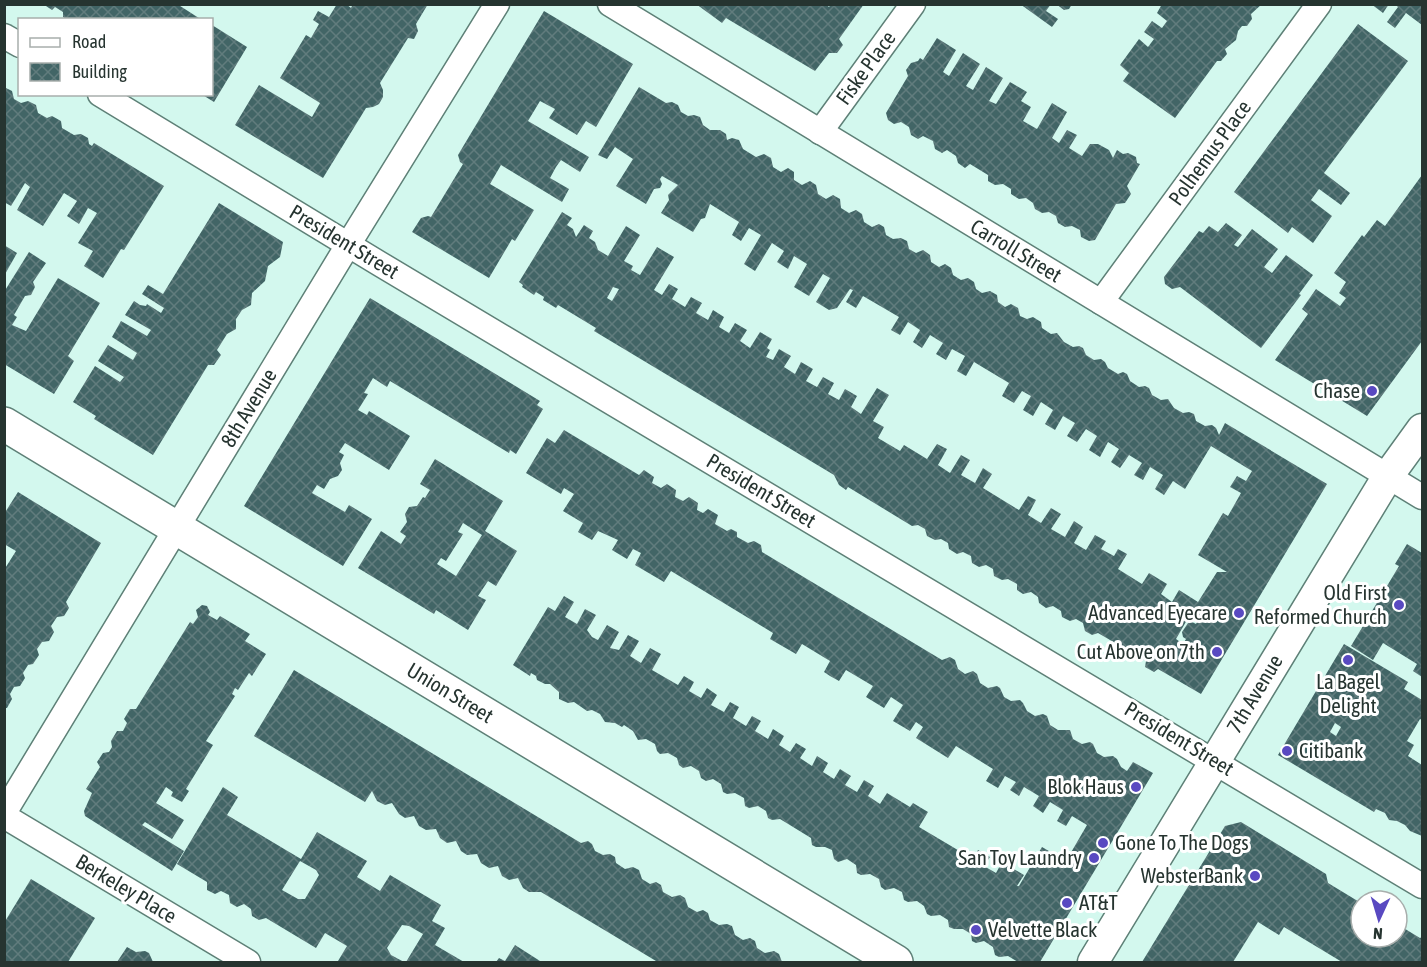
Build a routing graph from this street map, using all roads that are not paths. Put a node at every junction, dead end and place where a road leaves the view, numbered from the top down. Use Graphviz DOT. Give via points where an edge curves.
graph roads {
  1 [pos="497,4"];
  2 [pos="610,4"];
  3 [pos="913,4"];
  4 [pos="1319,4"];
  5 [pos="4,36"];
  6 [pos="18,44"];
  7 [pos="103,96"];
  8 [pos="820,132"];
  9 [pos="348,245"];
  10 [pos="1101,302"];
  11 [pos="4,424"];
  12 [pos="1422,429"];
  13 [pos="1388,476"];
  14 [pos="1422,496"];
  15 [pos="177,527"];
  16 [pos="1214,761"];
  17 [pos="4,814"];
  18 [pos="1422,886"];
  19 [pos="248,963"];
  20 [pos="896,963"];
  21 [pos="1093,963"];
  1 -- 9 [label="street, 8th Avenue"];
  2 -- 8 [label="street, Carroll Street"];
  3 -- 8 [label="street, Fiske Place"];
  4 -- 10 [label="street, Polhemus Place"];
  5 -- 6 [label="street"];
  7 -- 9 [label="street, President Street"];
  8 -- 10 [label="street, Carroll Street"];
  9 -- 15 [label="street, 8th Avenue"];
  9 -- 16 [label="street, President Street"];
  10 -- 13 [label="street, Carroll Street"];
  11 -- 15 [label="main road, Union Street"];
  12 -- 13 [label="street, 7th Avenue"];
  13 -- 14 [label="street, Carroll Street"];
  13 -- 16 [label="street, 7th Avenue"];
  15 -- 17 [label="street, 8th Avenue"];
  15 -- 20 [label="main road, Union Street"];
  16 -- 18 [label="street, President Street"];
  16 -- 21 [label="street, 7th Avenue"];
  17 -- 19 [label="street, Berkeley Place"];
}
